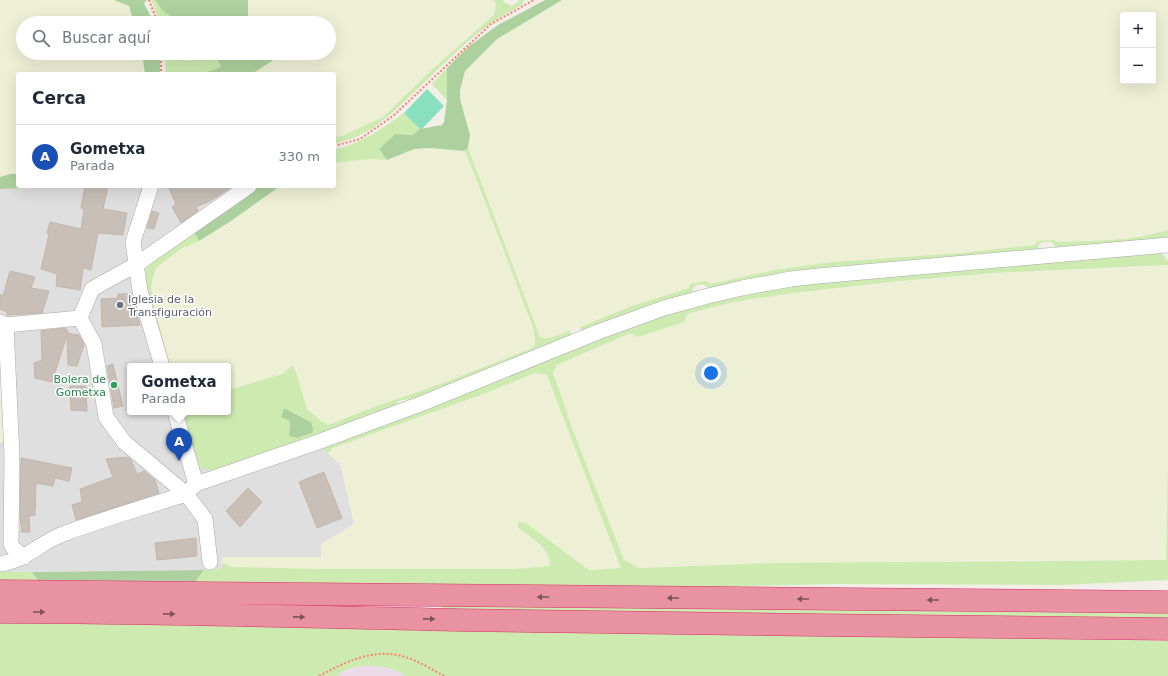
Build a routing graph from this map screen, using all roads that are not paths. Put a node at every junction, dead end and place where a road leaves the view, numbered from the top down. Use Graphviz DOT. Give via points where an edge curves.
graph roads {
  1 [pos="150,188"];
  2 [pos="246,188"];
  3 [pos="1168,245"];
  4 [pos="137,264"];
  5 [pos="80,318"];
  6 [pos="3,323"];
  7 [pos="161,363"];
  8 [pos="176,415"];
  9 [pos="191,489"];
  10 [pos="24,557"];
  11 [pos="210,562"];
  12 [pos="0,564"];
  13 [pos="1168,587"];
  14 [pos="0,591"];
  15 [pos="956,600"];
  16 [pos="1168,602"];
  17 [pos="0,612"];
  18 [pos="1168,629"];
  1 -- 4 [label="street" via="133,242"];
  2 -- 4 [label="street"];
  3 -- 9 [label="street" via="818,276 708,296 622,322 423,403"];
  4 -- 5 [label="street" via="92,289"];
  4 -- 7 [label="street" via="140,291"];
  5 -- 6 [label="street"];
  5 -- 9 [label="street" via="94,344 106,417 124,442"];
  6 -- 10 [label="street" via="12,457 11,544"];
  8 -- 9 [label="street"];
  9 -- 10 [label="street" via="61,534"];
  9 -- 11 [label="street" via="205,519"];
  10 -- 12 [label="street"];
  13 -- 15 [label="highway"];
  15 -- 14 [label="highway, one-way"];
  15 -- 16 [label="highway"];
  17 -- 18 [label="highway, one-way"];
}
